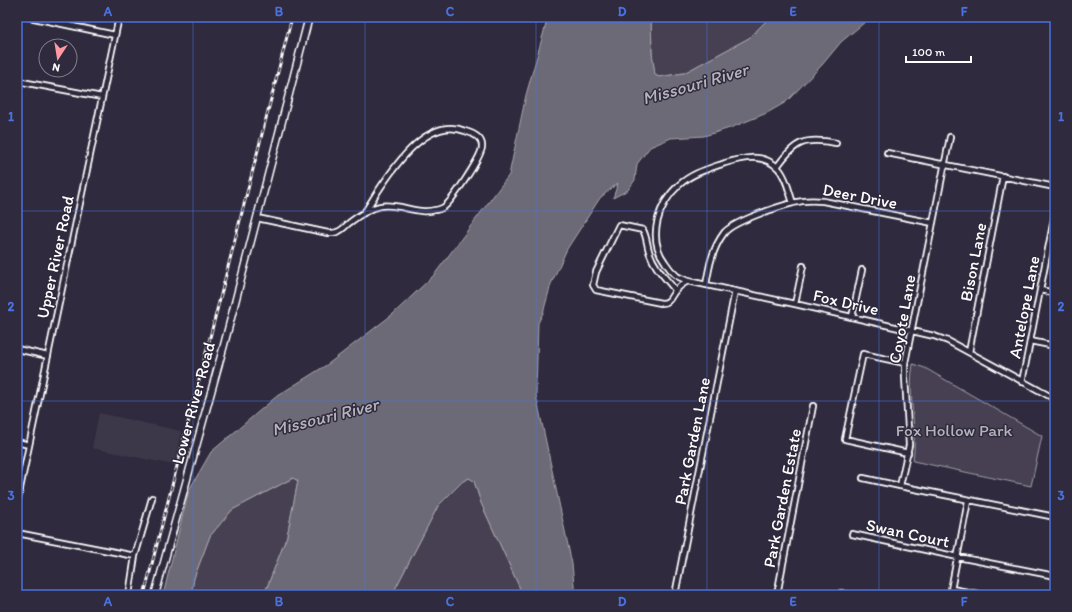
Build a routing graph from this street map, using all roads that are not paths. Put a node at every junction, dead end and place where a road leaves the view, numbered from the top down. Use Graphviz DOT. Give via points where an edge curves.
graph roads {
  1 [pos="29,17"];
  2 [pos="119,17"];
  3 [pos="309,17"];
  4 [pos="115,35"];
  5 [pos="17,81"];
  6 [pos="102,98"];
  7 [pos="950,137"];
  8 [pos="836,143"];
  9 [pos="887,153"];
  10 [pos="945,165"];
  11 [pos="777,167"];
  12 [pos="1003,176"];
  13 [pos="1055,187"];
  14 [pos="793,203"];
  15 [pos="364,213"];
  16 [pos="1055,214"];
  17 [pos="257,218"];
  18 [pos="933,223"];
  19 [pos="1053,240"];
  20 [pos="803,266"];
  21 [pos="862,270"];
  22 [pos="688,281"];
  23 [pos="706,285"];
  24 [pos="675,290"];
  25 [pos="1040,290"];
  26 [pos="735,291"];
  27 [pos="1055,293"];
  28 [pos="795,304"];
  29 [pos="852,317"];
  30 [pos="912,331"];
  31 [pos="1030,341"];
  32 [pos="1055,346"];
  33 [pos="17,349"];
  34 [pos="969,352"];
  35 [pos="48,356"];
  36 [pos="905,363"];
  37 [pos="1022,382"];
  38 [pos="1055,399"];
  39 [pos="813,406"];
  40 [pos="17,442"];
  41 [pos="29,445"];
  42 [pos="908,453"];
  43 [pos="863,478"];
  44 [pos="900,486"];
  45 [pos="152,498"];
  46 [pos="968,500"];
  47 [pos="17,503"];
  48 [pos="1055,517"];
  49 [pos="17,533"];
  50 [pos="852,534"];
  51 [pos="135,556"];
  52 [pos="958,557"];
  53 [pos="1055,576"];
  54 [pos="952,589"];
  55 [pos="841,593"];
  56 [pos="129,595"];
  57 [pos="155,595"];
  58 [pos="675,595"];
  59 [pos="777,595"];
  60 [pos="849,595"];
  61 [pos="950,595"];
  62 [pos="983,595"];
  1 -- 4 [label="street"];
  2 -- 4 [label="street, Upper River Road"];
  3 -- 17 [label="street, Lower River Road"];
  4 -- 6 [label="street, Upper River Road"];
  5 -- 6 [label="street"];
  6 -- 35 [label="street, Upper River Road"];
  7 -- 10 [label="street, Coyote Lane"];
  8 -- 11 [label="street" via="809,140 796,145 787,152"];
  9 -- 10 [label="street"];
  10 -- 12 [label="street"];
  10 -- 18 [label="street, Coyote Lane"];
  11 -- 14 [label="street" via="783,175"];
  11 -- 22 [label="street, Fox Drive" via="753,157 739,159 697,172 669,196 657,221 656,243 660,256 669,268"];
  12 -- 13 [label="street"];
  12 -- 34 [label="street, Bison Lane"];
  14 -- 18 [label="street, Deer Drive" via="823,201"];
  14 -- 23 [label="street, Deer Drive" via="740,221 725,232 716,245"];
  15 -- 15 [label="street" via="382,206 435,211 444,207 479,156 482,144 478,137 463,130 446,128 433,132 405,154"];
  15 -- 17 [label="street" via="338,232 328,233"];
  16 -- 19 [label="street, Antelope Lane"];
  17 -- 57 [label="street, Lower River Road"];
  18 -- 30 [label="street, Coyote Lane"];
  19 -- 25 [label="street, Antelope Lane"];
  20 -- 28 [label="street"];
  21 -- 29 [label="street"];
  22 -- 23 [label="street, Fox Drive"];
  22 -- 24 [label="street"];
  23 -- 26 [label="street, Fox Drive"];
  24 -- 24 [label="street" via="669,301 661,304 594,288 596,272 619,225 643,230 655,266"];
  25 -- 27 [label="street"];
  25 -- 31 [label="street, Antelope Lane"];
  26 -- 28 [label="street, Fox Drive"];
  26 -- 58 [label="street, Park Garden Lane"];
  28 -- 29 [label="street, Fox Drive"];
  29 -- 30 [label="street, Fox Drive"];
  30 -- 34 [label="street, Fox Drive" via="948,341"];
  30 -- 36 [label="street, Coyote Lane"];
  31 -- 32 [label="street"];
  31 -- 37 [label="street, Antelope Lane"];
  33 -- 35 [label="street"];
  34 -- 37 [label="street, Fox Drive"];
  35 -- 41 [label="street, Upper River Road"];
  36 -- 42 [label="street, Coyote Lane"];
  36 -- 42 [label="street" via="863,354 845,439"];
  37 -- 38 [label="street, Fox Drive"];
  39 -- 59 [label="street, Park Garden Estate"];
  40 -- 41 [label="street"];
  41 -- 47 [label="street, Upper River Road"];
  42 -- 44 [label="street, Coyote Lane"];
  43 -- 44 [label="street"];
  44 -- 46 [label="street"];
  45 -- 51 [label="street"];
  46 -- 48 [label="street"];
  46 -- 52 [label="street"];
  49 -- 51 [label="street"];
  50 -- 52 [label="street, Swan Court"];
  51 -- 56 [label="street"];
  52 -- 53 [label="street, Swan Court"];
  52 -- 54 [label="street"];
  54 -- 61 [label="street"];
  54 -- 62 [label="street"];
  55 -- 60 [label="street"];
}
